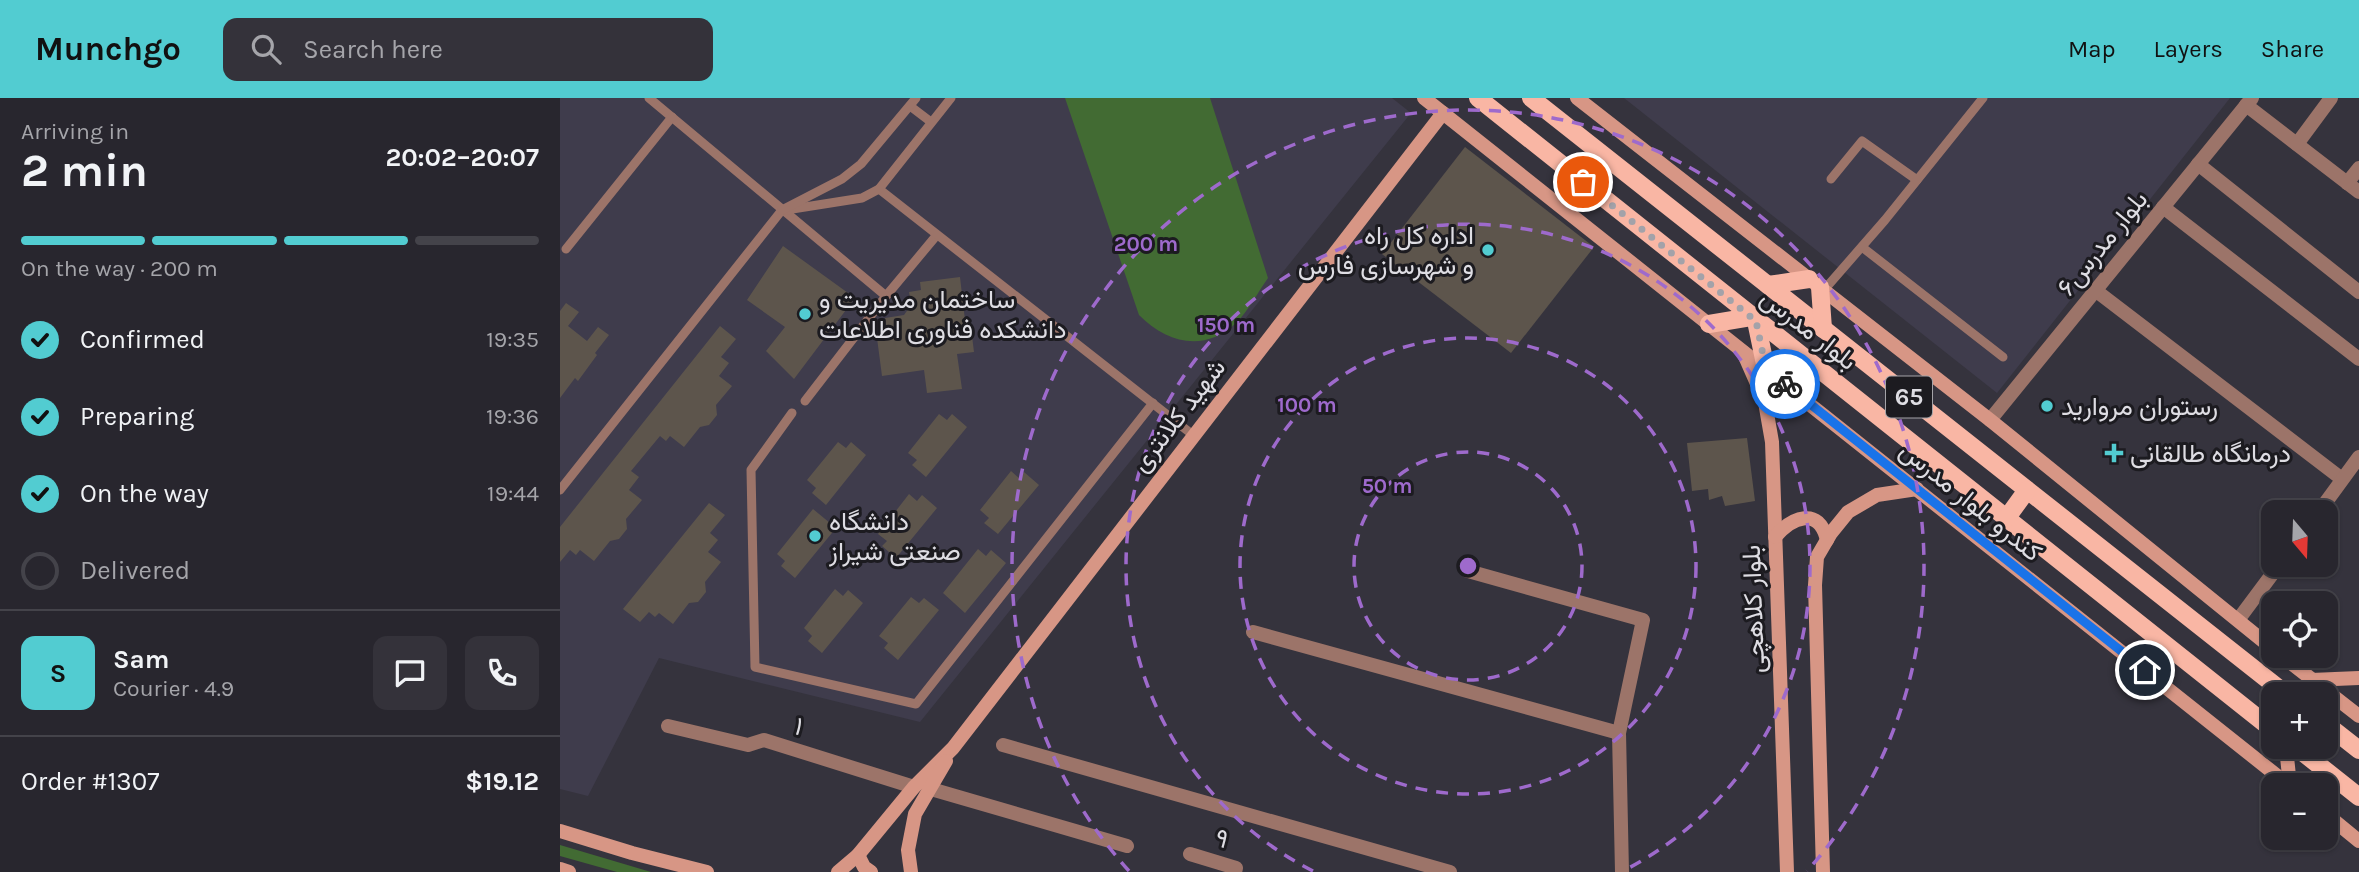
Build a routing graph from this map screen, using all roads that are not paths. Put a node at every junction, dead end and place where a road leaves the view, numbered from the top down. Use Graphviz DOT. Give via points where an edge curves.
graph roads {
  1 [pos="649,98"];
  2 [pos="916,98"];
  3 [pos="951,98"];
  4 [pos="1424,98"];
  5 [pos="1478,98"];
  6 [pos="1531,98"];
  7 [pos="1577,98"];
  8 [pos="1983,98"];
  9 [pos="2331,98"];
  10 [pos="2249,102"];
  11 [pos="910,106"];
  12 [pos="1443,113"];
  13 [pos="672,117"];
  14 [pos="930,122"];
  15 [pos="2297,144"];
  16 [pos="2198,164"];
  17 [pos="2359,168"];
  18 [pos="1831,179"];
  19 [pos="1917,180"];
  20 [pos="2353,188"];
  21 [pos="878,189"];
  22 [pos="2163,207"];
  23 [pos="782,210"];
  24 [pos="936,236"];
  25 [pos="1862,247"];
  26 [pos="566,249"];
  27 [pos="1768,285"];
  28 [pos="1818,286"];
  29 [pos="2095,290"];
  30 [pos="2359,292"];
  31 [pos="886,296"];
  32 [pos="1754,319"];
  33 [pos="1709,324"];
  34 [pos="1823,329"];
  35 [pos="1742,351"];
  36 [pos="2003,357"];
  37 [pos="2359,359"];
  38 [pos="1766,369"];
  39 [pos="805,401"];
  40 [pos="1153,403"];
  41 [pos="792,414"];
  42 [pos="1990,420"];
  43 [pos="1193,435"];
  44 [pos="2359,457"];
  45 [pos="2342,480"];
  46 [pos="1917,489"];
  47 [pos="560,490"];
  48 [pos="2027,490"];
  49 [pos="2327,500"];
  50 [pos="2006,519"];
  51 [pos="1775,537"];
  52 [pos="1827,540"];
  53 [pos="1468,571"];
  54 [pos="2269,578"];
  55 [pos="2238,620"];
  56 [pos="1252,632"];
  57 [pos="2261,639"];
  58 [pos="2296,668"];
  59 [pos="2359,678"];
  60 [pos="2311,680"];
  61 [pos="2271,682"];
  62 [pos="2359,716"];
  63 [pos="2261,721"];
  64 [pos="668,726"];
  65 [pos="1619,733"];
  66 [pos="2338,733"];
  67 [pos="1003,745"];
  68 [pos="953,748"];
  69 [pos="2359,750"];
  70 [pos="2310,759"];
  71 [pos="2274,773"];
  72 [pos="914,788"];
  73 [pos="931,789"];
  74 [pos="2359,797"];
  75 [pos="2338,824"];
  76 [pos="560,831"];
  77 [pos="2359,841"];
  78 [pos="1127,846"];
  79 [pos="858,855"];
  80 [pos="1190,855"];
  81 [pos="560,869"];
  82 [pos="569,872"];
  83 [pos="707,872"];
  84 [pos="838,872"];
  85 [pos="871,872"];
  86 [pos="911,872"];
  87 [pos="1235,872"];
  88 [pos="1450,872"];
  89 [pos="1622,872"];
  90 [pos="1787,872"];
  91 [pos="1823,872"];
  1 -- 13 [label="lane"];
  2 -- 11 [label="lane"];
  3 -- 14 [label="lane"];
  4 -- 12 [label="main road, کندرو بلوار مدرس"];
  5 -- 32 [label="main road, بلوار مدرس / 65"];
  6 -- 27 [label="main road, بلوار مدرس / 65"];
  7 -- 28 [label="main road"];
  8 -- 19 [label="lane"];
  9 -- 15 [label="street"];
  10 -- 15 [label="street"];
  10 -- 16 [label="street, بلوار مدرس۶"];
  11 -- 14 [label="lane"];
  11 -- 23 [label="lane" via="861,164"];
  12 -- 33 [label="main road, کندرو بلوار مدرس"];
  12 -- 43 [label="main road, شهید کلانتری"];
  13 -- 23 [label="lane"];
  13 -- 26 [label="lane"];
  14 -- 21 [label="lane"];
  15 -- 20 [label="street"];
  16 -- 22 [label="street, بلوار مدرس۶"];
  16 -- 30 [label="street"];
  17 -- 20 [label="street"];
  18 -- 19 [label="lane" via="1863,141"];
  19 -- 25 [label="lane"];
  21 -- 23 [label="lane" via="862,198"];
  21 -- 24 [label="lane"];
  22 -- 29 [label="street, بلوار مدرس۶"];
  22 -- 37 [label="street"];
  23 -- 31 [label="lane"];
  23 -- 47 [label="lane"];
  24 -- 31 [label="lane"];
  24 -- 40 [label="lane"];
  25 -- 28 [label="lane"];
  25 -- 36 [label="lane"];
  27 -- 28 [label="main road"];
  27 -- 34 [label="main road, بلوار مدرس / 65"];
  28 -- 34 [label="main road"];
  28 -- 42 [label="main road"];
  29 -- 42 [label="street, بلوار مدرس۶"];
  29 -- 45 [label="street"];
  31 -- 39 [label="lane"];
  32 -- 33 [label="main road"];
  32 -- 38 [label="main road"];
  32 -- 50 [label="main road, بلوار مدرس / 65"];
  33 -- 35 [label="main road, کندرو بلوار مدرس"];
  34 -- 48 [label="main road, بلوار مدرس / 65"];
  35 -- 38 [label="main road, کندرو بلوار مدرس"];
  35 -- 51 [label="main road, بلوار کلاهچی" via="1765,402 1772,442"];
  38 -- 46 [label="main road, کندرو بلوار مدرس"];
  40 -- 41 [label="lane" via="916,704 755,667 751,470"];
  40 -- 43 [label="lane"];
  42 -- 55 [label="main road"];
  43 -- 68 [label="main road, شهید کلانتری"];
  44 -- 45 [label="street"];
  45 -- 49 [label="street"];
  46 -- 52 [label="main road" via="1877,495 1848,512"];
  46 -- 71 [label="main road, کندرو بلوار مدرس"];
  48 -- 50 [label="main road"];
  48 -- 61 [label="main road, بلوار مدرس / 65"];
  50 -- 63 [label="main road, بلوار مدرس / 65"];
  51 -- 52 [label="main road" via="1783,527 1806,518 1818,521"];
  51 -- 90 [label="main road, بلوار کلاهچی"];
  52 -- 91 [label="main road" via="1817,557 1815,585"];
  53 -- 65 [label="street" via="1643,620"];
  54 -- 55 [label="street"];
  55 -- 57 [label="main road"];
  56 -- 65 [label="street"];
  58 -- 60 [label="main road"];
  59 -- 60 [label="main road"];
  60 -- 62 [label="main road"];
  64 -- 72 [label="street, ۱" via="748,745 764,740"];
  65 -- 89 [label="street"];
  66 -- 69 [label="main road"];
  67 -- 88 [label="street"];
  68 -- 72 [label="main road"];
  68 -- 73 [label="main road"];
  70 -- 74 [label="main road"];
  72 -- 79 [label="main road"];
  73 -- 78 [label="street"];
  73 -- 86 [label="main road" via="915,814 908,849"];
  75 -- 77 [label="main road"];
  76 -- 83 [label="main road"];
  79 -- 84 [label="main road"];
  79 -- 85 [label="main road"];
  80 -- 87 [label="street, ۹" via="1236,867"];
  81 -- 82 [label="main road"];
}
